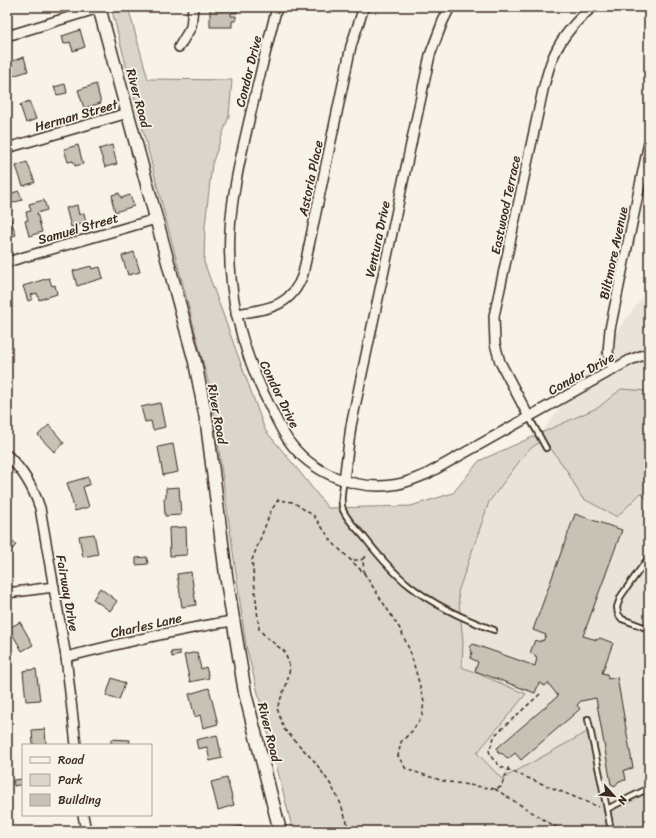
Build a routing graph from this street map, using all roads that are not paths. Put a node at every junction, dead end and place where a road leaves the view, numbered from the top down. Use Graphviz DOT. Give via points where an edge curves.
graph roads {
  1 [pos="193,7"];
  2 [pos="277,7"];
  3 [pos="364,7"];
  4 [pos="450,7"];
  5 [pos="593,7"];
  6 [pos="99,8"];
  7 [pos="7,36"];
  8 [pos="179,47"];
  9 [pos="128,113"];
  10 [pos="649,142"];
  11 [pos="7,148"];
  12 [pos="156,219"];
  13 [pos="7,262"];
  14 [pos="236,314"];
  15 [pos="649,353"];
  16 [pos="613,370"];
  17 [pos="529,417"];
  18 [pos="546,448"];
  19 [pos="7,455"];
  20 [pos="344,480"];
  21 [pos="649,557"];
  22 [pos="54,587"];
  23 [pos="7,593"];
  24 [pos="232,621"];
  25 [pos="649,629"];
  26 [pos="494,630"];
  27 [pos="66,657"];
  28 [pos="588,719"];
  29 [pos="76,744"];
  30 [pos="649,788"];
  31 [pos="607,809"];
  32 [pos="83,816"];
  33 [pos="86,831"];
  34 [pos="280,831"];
  35 [pos="611,831"];
  1 -- 8 [label="street" via="191,27"];
  2 -- 14 [label="street, Condor Drive" via="237,171 232,205 230,253"];
  3 -- 14 [label="street, Astoria Place" via="351,46 300,283 280,304"];
  4 -- 20 [label="street, Ventura Drive" via="430,55 351,426"];
  5 -- 17 [label="street, Eastwood Terrace" via="560,44 550,66 494,316 495,344 500,362"];
  6 -- 7 [label="street"];
  6 -- 9 [label="street, River Road"];
  9 -- 11 [label="street, Herman Street"];
  9 -- 12 [label="street, River Road"];
  10 -- 16 [label="street, Biltmore Avenue" via="610,329 608,352"];
  12 -- 13 [label="street, Samuel Street"];
  12 -- 24 [label="street, River Road" via="195,362 207,424"];
  14 -- 20 [label="street, Condor Drive" via="249,360 283,432 294,448 306,459 321,470"];
  15 -- 16 [label="street, Condor Drive"];
  16 -- 17 [label="street, Condor Drive"];
  17 -- 18 [label="lane"];
  17 -- 20 [label="street, Condor Drive" via="414,479 394,485 372,486"];
  19 -- 22 [label="street, Fairway Drive" via="24,474 36,496"];
  20 -- 26 [label="lane" via="341,502 343,511 391,569 410,586 443,607"];
  21 -- 25 [label="lane" via="621,596 617,607 622,618"];
  22 -- 23 [label="street"];
  22 -- 27 [label="street, Fairway Drive"];
  24 -- 27 [label="street, Charles Lane"];
  24 -- 34 [label="street, River Road" via="245,693"];
  27 -- 29 [label="street, Fairway Drive"];
  28 -- 31 [label="lane"];
  30 -- 31 [label="lane"];
  31 -- 35 [label="lane"];
  32 -- 33 [label="street"];
}
